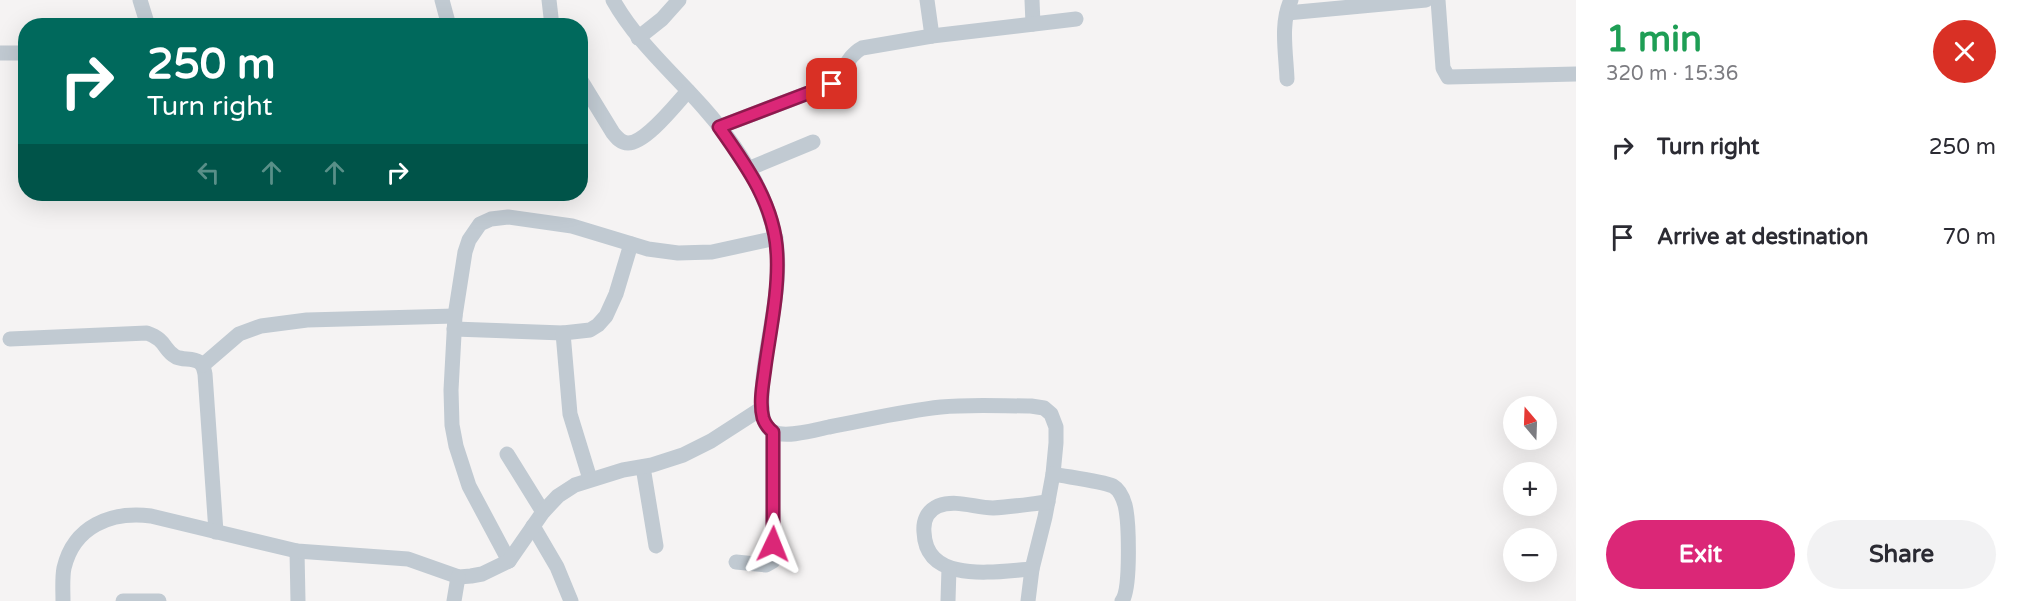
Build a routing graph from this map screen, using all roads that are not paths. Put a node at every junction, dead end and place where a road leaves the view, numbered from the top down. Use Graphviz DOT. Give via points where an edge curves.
graph roads {
  1 [pos="140,0"];
  2 [pos="442,0"];
  3 [pos="549,0"];
  4 [pos="613,0"];
  5 [pos="679,0"];
  6 [pos="927,0"];
  7 [pos="1032,0"];
  8 [pos="1426,0"];
  9 [pos="1438,0"];
  10 [pos="1289,7"];
  11 [pos="146,18"];
  12 [pos="447,18"];
  13 [pos="551,18"];
  14 [pos="1076,19"];
  15 [pos="1033,24"];
  16 [pos="932,36"];
  17 [pos="639,38"];
  18 [pos="0,53"];
  19 [pos="18,53"];
  20 [pos="1576,74"];
  21 [pos="1287,79"];
  22 [pos="688,91"];
  23 [pos="588,92"];
  24 [pos="719,127"];
  25 [pos="813,142"];
  26 [pos="748,169"];
  27 [pos="776,238"];
  28 [pos="632,244"];
  29 [pos="455,322"];
  30 [pos="563,333"];
  31 [pos="10,339"];
  32 [pos="203,365"];
  33 [pos="762,408"];
  34 [pos="773,432"];
  35 [pos="507,454"];
  36 [pos="643,467"];
  37 [pos="1053,474"];
  38 [pos="590,479"];
  39 [pos="1048,502"];
  40 [pos="543,512"];
  41 [pos="533,526"];
  42 [pos="216,532"];
  43 [pos="656,546"];
  44 [pos="297,551"];
  45 [pos="509,561"];
  46 [pos="736,562"];
  47 [pos="949,568"];
  48 [pos="1032,569"];
  49 [pos="458,577"];
  50 [pos="63,601"];
  51 [pos="123,601"];
  52 [pos="159,601"];
  53 [pos="298,601"];
  54 [pos="454,601"];
  55 [pos="571,601"];
  56 [pos="948,601"];
  57 [pos="1028,601"];
  58 [pos="1122,601"];
  1 -- 11 [label="street"];
  2 -- 12 [label="street"];
  3 -- 13 [label="street"];
  4 -- 17 [label="street"];
  5 -- 17 [label="street"];
  6 -- 16 [label="street"];
  7 -- 15 [label="street"];
  8 -- 10 [label="street"];
  9 -- 20 [label="street" via="1443,68 1448,77"];
  10 -- 21 [label="street" via="1284,30"];
  14 -- 15 [label="street"];
  15 -- 16 [label="street"];
  16 -- 24 [label="street" via="862,48 854,52 832,84"];
  17 -- 22 [label="street"];
  18 -- 19 [label="street"];
  22 -- 23 [label="street" via="658,124 636,141 626,143 613,133"];
  22 -- 24 [label="street"];
  24 -- 26 [label="street"];
  25 -- 26 [label="street"];
  26 -- 27 [label="street" via="760,190"];
  27 -- 28 [label="street" via="712,252 678,253"];
  27 -- 33 [label="street" via="777,279"];
  28 -- 29 [label="street" via="572,226 508,217 491,219 480,224 469,240"];
  28 -- 30 [label="street" via="606,316 590,330"];
  29 -- 30 [label="street"];
  29 -- 32 [label="street" via="307,320 261,326 239,334"];
  29 -- 45 [label="street" via="451,390 456,446 470,486"];
  30 -- 38 [label="street" via="570,414"];
  31 -- 32 [label="street" via="147,333 162,340 177,357"];
  32 -- 42 [label="street"];
  33 -- 34 [label="street" via="765,423"];
  33 -- 36 [label="street" via="683,455"];
  34 -- 37 [label="street" via="805,432 943,407 1031,406 1044,408 1054,420"];
  34 -- 46 [label="street" via="773,561 766,565"];
  35 -- 40 [label="street"];
  36 -- 38 [label="street"];
  36 -- 43 [label="street"];
  37 -- 39 [label="street"];
  37 -- 58 [label="street" via="1113,486 1121,493 1126,506 1128,568 1126,596"];
  38 -- 40 [label="street" via="558,496"];
  39 -- 47 [label="street" via="992,508 956,503 929,512 924,535 932,555"];
  39 -- 48 [label="street"];
  40 -- 41 [label="street"];
  41 -- 45 [label="street"];
  41 -- 55 [label="street"];
  42 -- 44 [label="street"];
  42 -- 50 [label="street" via="132,513 114,516 93,526 73,545 64,569"];
  44 -- 49 [label="street" via="408,559"];
  44 -- 53 [label="street"];
  45 -- 49 [label="street" via="482,574"];
  47 -- 48 [label="street" via="965,572"];
  47 -- 56 [label="street"];
  48 -- 57 [label="street"];
  49 -- 54 [label="street"];
  51 -- 52 [label="street"];
}
